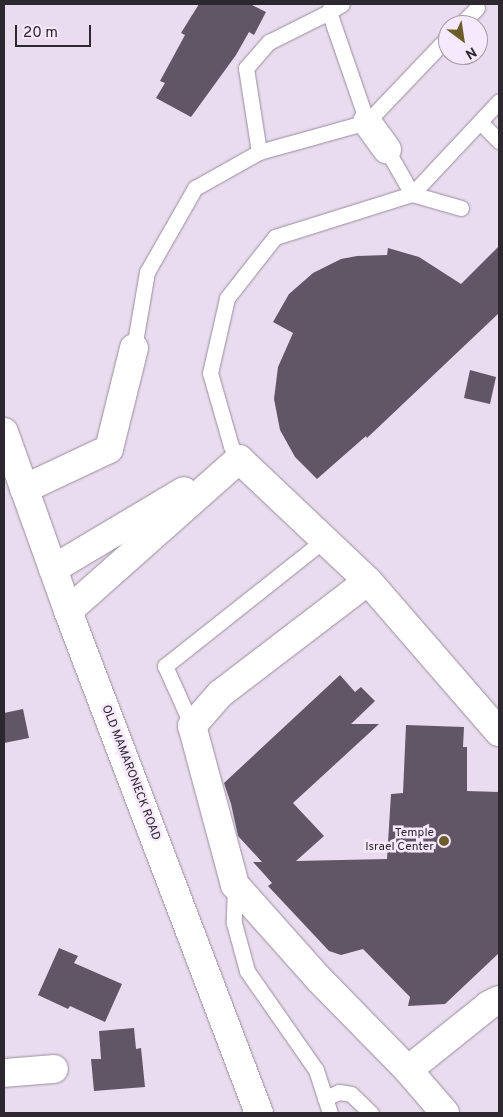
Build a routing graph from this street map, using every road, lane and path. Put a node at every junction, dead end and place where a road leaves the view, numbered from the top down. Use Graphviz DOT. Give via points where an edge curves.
graph roads {
  1 [pos="334,7"];
  2 [pos="477,8"];
  3 [pos="470,15"];
  4 [pos="438,47"];
  5 [pos="499,101"];
  6 [pos="367,122"];
  7 [pos="480,122"];
  8 [pos="499,140"];
  9 [pos="387,150"];
  10 [pos="258,152"];
  11 [pos="412,194"];
  12 [pos="461,208"];
  13 [pos="134,348"];
  14 [pos="4,432"];
  15 [pos="239,459"];
  16 [pos="24,489"];
  17 [pos="324,540"];
  18 [pos="53,569"];
  19 [pos="368,581"];
  20 [pos="68,611"];
  21 [pos="192,726"];
  22 [pos="499,732"];
  23 [pos="235,885"];
  24 [pos="499,1000"];
  25 [pos="54,1069"];
  26 [pos="408,1070"];
  27 [pos="4,1073"];
  28 [pos="325,1098"];
  29 [pos="259,1113"];
  30 [pos="330,1113"];
  31 [pos="370,1113"];
  32 [pos="445,1113"];
  1 -- 6 [label="lane"];
  1 -- 10 [label="lane" via="269,42 246,68"];
  2 -- 3 [label="lane"];
  4 -- 6 [label="lane"];
  5 -- 7 [label="lane"];
  6 -- 9 [label="street"];
  6 -- 10 [label="lane"];
  7 -- 8 [label="lane"];
  7 -- 11 [label="lane"];
  9 -- 11 [label="lane"];
  10 -- 13 [label="lane" via="195,188 147,272"];
  11 -- 12 [label="lane"];
  11 -- 15 [label="lane" via="275,237 227,298 210,373 230,446"];
  13 -- 16 [label="street" via="109,449"];
  14 -- 16 [label="street, OLD MAMARONECK ROAD"];
  15 -- 17 [label="street"];
  15 -- 18 [label="street"];
  15 -- 20 [label="street"];
  16 -- 18 [label="street, OLD MAMARONECK ROAD"];
  17 -- 19 [label="street"];
  17 -- 21 [label="lane" via="165,666"];
  18 -- 20 [label="street, OLD MAMARONECK ROAD"];
  19 -- 21 [label="street" via="220,694"];
  19 -- 22 [label="street"];
  20 -- 29 [label="street, OLD MAMARONECK ROAD"];
  21 -- 23 [label="street"];
  23 -- 26 [label="street" via="318,978"];
  23 -- 28 [label="lane" via="234,923 247,971 316,1070"];
  24 -- 26 [label="street" via="488,1005"];
  25 -- 27 [label="street"];
  26 -- 32 [label="street"];
  28 -- 30 [label="lane"];
  28 -- 31 [label="lane" via="339,1092 351,1094"];
}
